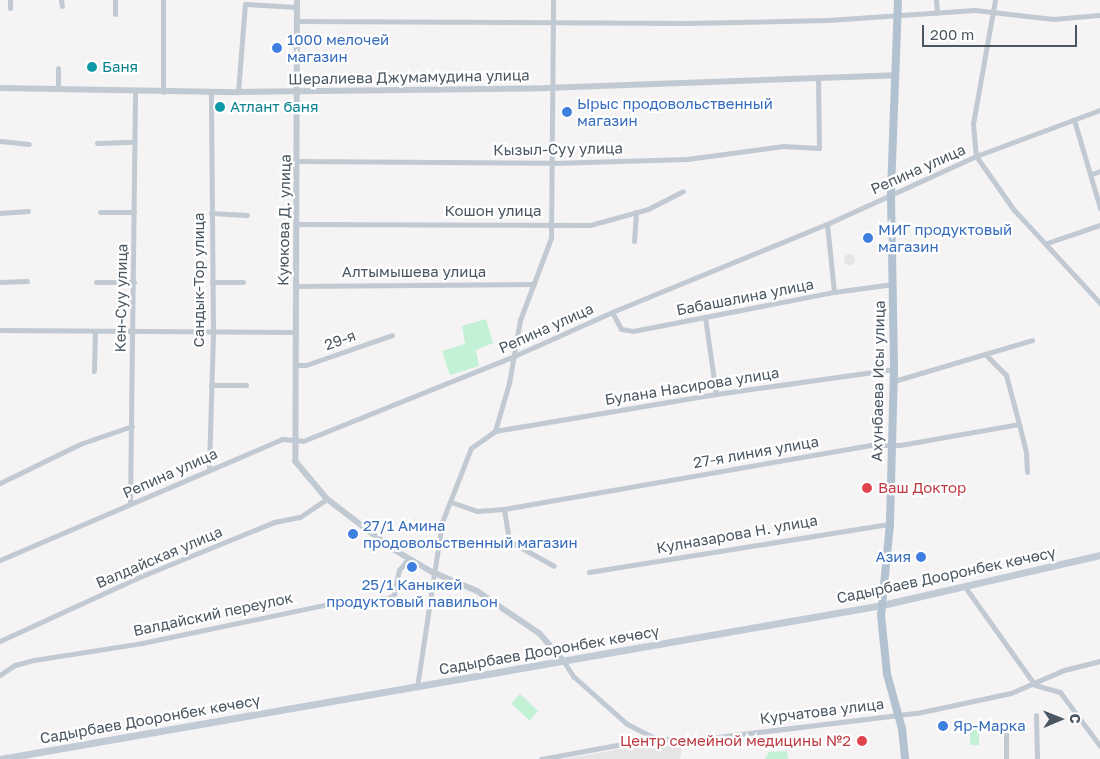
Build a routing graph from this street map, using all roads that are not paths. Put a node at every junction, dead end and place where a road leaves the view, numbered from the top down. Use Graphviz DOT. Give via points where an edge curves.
graph roads {
  1 [pos="10,0"];
  2 [pos="115,0"];
  3 [pos="163,0"];
  4 [pos="553,0"];
  5 [pos="898,0"];
  6 [pos="936,0"];
  7 [pos="995,0"];
  8 [pos="297,3"];
  9 [pos="10,8"];
  10 [pos="995,11"];
  11 [pos="936,13"];
  12 [pos="115,14"];
  13 [pos="1100,15"];
  14 [pos="898,16"];
  15 [pos="297,21"];
  16 [pos="553,24"];
  17 [pos="58,68"];
  18 [pos="896,75"];
  19 [pos="818,78"];
  20 [pos="554,87"];
  21 [pos="0,88"];
  22 [pos="58,89"];
  23 [pos="136,91"];
  24 [pos="297,91"];
  25 [pos="163,92"];
  26 [pos="211,92"];
  27 [pos="238,92"];
  28 [pos="1100,110"];
  29 [pos="1074,120"];
  30 [pos="0,141"];
  31 [pos="134,142"];
  32 [pos="97,143"];
  33 [pos="29,144"];
  34 [pos="976,156"];
  35 [pos="297,161"];
  36 [pos="553,163"];
  37 [pos="1100,171"];
  38 [pos="1092,174"];
  39 [pos="682,191"];
  40 [pos="891,195"];
  41 [pos="1100,208"];
  42 [pos="28,211"];
  43 [pos="100,212"];
  44 [pos="134,212"];
  45 [pos="636,212"];
  46 [pos="211,213"];
  47 [pos="0,214"];
  48 [pos="247,215"];
  49 [pos="553,223"];
  50 [pos="296,224"];
  51 [pos="827,224"];
  52 [pos="1100,225"];
  53 [pos="634,241"];
  54 [pos="1047,243"];
  55 [pos="27,281"];
  56 [pos="0,282"];
  57 [pos="96,282"];
  58 [pos="134,282"];
  59 [pos="212,282"];
  60 [pos="243,282"];
  61 [pos="534,284"];
  62 [pos="893,284"];
  63 [pos="295,286"];
  64 [pos="834,292"];
  65 [pos="1100,303"];
  66 [pos="612,312"];
  67 [pos="705,317"];
  68 [pos="0,330"];
  69 [pos="95,331"];
  70 [pos="133,331"];
  71 [pos="212,331"];
  72 [pos="295,332"];
  73 [pos="392,335"];
  74 [pos="1032,340"];
  75 [pos="984,354"];
  76 [pos="512,357"];
  77 [pos="295,365"];
  78 [pos="894,369"];
  79 [pos="94,371"];
  80 [pos="894,381"];
  81 [pos="211,385"];
  82 [pos="246,385"];
  83 [pos="716,394"];
  84 [pos="1019,424"];
  85 [pos="132,426"];
  86 [pos="495,431"];
  87 [pos="295,440"];
  88 [pos="892,445"];
  89 [pos="209,468"];
  90 [pos="1027,472"];
  91 [pos="0,483"];
  92 [pos="327,499"];
  93 [pos="451,502"];
  94 [pos="130,504"];
  95 [pos="504,509"];
  96 [pos="890,524"];
  97 [pos="1100,554"];
  98 [pos="408,559"];
  99 [pos="0,560"];
  100 [pos="554,566"];
  101 [pos="432,572"];
  102 [pos="589,572"];
  103 [pos="965,588"];
  104 [pos="882,605"];
  105 [pos="0,640"];
  106 [pos="1100,661"];
  107 [pos="564,662"];
  108 [pos="0,675"];
  109 [pos="1035,685"];
  110 [pos="417,687"];
  111 [pos="898,714"];
  112 [pos="1036,714"];
  113 [pos="1006,729"];
  114 [pos="655,738"];
  115 [pos="1100,746"];
  116 [pos="0,759"];
  117 [pos="542,759"];
  118 [pos="905,759"];
  119 [pos="1006,759"];
  120 [pos="1037,759"];
  1 -- 9 [label="street"];
  2 -- 12 [label="street"];
  3 -- 25 [label="street"];
  4 -- 16 [label="street"];
  5 -- 14 [label="main road, Ахунбаева Исы улица"];
  6 -- 11 [label="street"];
  7 -- 10 [label="street"];
  8 -- 15 [label="street, Куюкова Д. улица"];
  8 -- 27 [label="street" via="245,4"];
  10 -- 11 [label="street"];
  10 -- 13 [label="street" via="1053,19"];
  10 -- 34 [label="street" via="973,124"];
  11 -- 14 [label="street"];
  14 -- 16 [label="street"];
  14 -- 18 [label="main road, Ахунбаева Исы улица"];
  15 -- 16 [label="street"];
  15 -- 24 [label="street, Куюкова Д. улица"];
  16 -- 20 [label="street"];
  17 -- 22 [label="street"];
  18 -- 19 [label="street, Шералиева Джумамудина улица"];
  18 -- 40 [label="main road, Ахунбаева Исы улица"];
  19 -- 20 [label="street, Шералиева Джумамудина улица"];
  19 -- 36 [label="street, Кызыл-Суу улица" via="819,148 783,146 687,159"];
  20 -- 24 [label="street, Шералиева Джумамудина улица"];
  20 -- 36 [label="street"];
  21 -- 22 [label="street, Шералиева Джумамудина улица"];
  22 -- 23 [label="street, Шералиева Джумамудина улица"];
  23 -- 25 [label="street, Шералиева Джумамудина улица"];
  23 -- 31 [label="street, Кен-Суу улица"];
  24 -- 27 [label="street, Шералиева Джумамудина улица"];
  24 -- 35 [label="street, Куюкова Д. улица"];
  25 -- 26 [label="street, Шералиева Джумамудина улица"];
  26 -- 27 [label="street, Шералиева Джумамудина улица"];
  26 -- 46 [label="street, Сандык-Тор улица"];
  28 -- 29 [label="street, Репина улица"];
  29 -- 34 [label="street, Репина улица"];
  29 -- 38 [label="street"];
  30 -- 33 [label="street"];
  31 -- 32 [label="street"];
  31 -- 44 [label="street, Кен-Суу улица"];
  34 -- 40 [label="street, Репина улица"];
  34 -- 54 [label="street" via="1014,210"];
  35 -- 36 [label="street, Кызыл-Суу улица"];
  35 -- 50 [label="street, Куюкова Д. улица"];
  36 -- 49 [label="street"];
  37 -- 38 [label="street"];
  38 -- 41 [label="street"];
  39 -- 45 [label="street, Кошон улица"];
  40 -- 51 [label="street, Репина улица"];
  40 -- 62 [label="main road, Ахунбаева Исы улица"];
  42 -- 47 [label="street"];
  43 -- 44 [label="street"];
  44 -- 58 [label="street, Кен-Суу улица"];
  45 -- 49 [label="street, Кошон улица" via="590,225"];
  45 -- 53 [label="street"];
  46 -- 48 [label="street"];
  46 -- 59 [label="street, Сандык-Тор улица"];
  49 -- 50 [label="street, Кошон улица"];
  49 -- 61 [label="street" via="546,256"];
  50 -- 63 [label="street, Куюкова Д. улица"];
  51 -- 64 [label="street"];
  51 -- 66 [label="street, Репина улица"];
  52 -- 54 [label="street"];
  54 -- 65 [label="street"];
  55 -- 56 [label="street"];
  57 -- 58 [label="street"];
  58 -- 70 [label="street, Кен-Суу улица"];
  59 -- 60 [label="street"];
  59 -- 71 [label="street, Сандык-Тор улица"];
  61 -- 63 [label="street, Алтымышева улица"];
  61 -- 76 [label="street" via="520,320"];
  62 -- 64 [label="street, Бабашалина улица"];
  62 -- 78 [label="main road, Ахунбаева Исы улица"];
  63 -- 72 [label="street, Куюкова Д. улица"];
  64 -- 67 [label="street, Бабашалина улица"];
  66 -- 67 [label="street, Бабашалина улица" via="621,329 633,331"];
  66 -- 76 [label="street, Репина улица"];
  67 -- 83 [label="street"];
  68 -- 69 [label="street"];
  69 -- 70 [label="street"];
  69 -- 79 [label="street"];
  70 -- 71 [label="street"];
  70 -- 85 [label="street, Кен-Суу улица"];
  71 -- 72 [label="street"];
  71 -- 81 [label="street, Сандык-Тор улица"];
  72 -- 77 [label="street, Куюкова Д. улица"];
  73 -- 77 [label="street, 29-я" via="306,365"];
  74 -- 75 [label="street"];
  75 -- 80 [label="street"];
  75 -- 84 [label="street" via="1006,375"];
  76 -- 86 [label="street"];
  76 -- 87 [label="street, Репина улица" via="303,441"];
  77 -- 87 [label="street, Куюкова Д. улица"];
  78 -- 80 [label="main road, Ахунбаева Исы улица"];
  78 -- 83 [label="street, Булана Насирова улица"];
  80 -- 88 [label="main road, Ахунбаева Исы улица"];
  81 -- 82 [label="street"];
  81 -- 89 [label="street, Сандык-Тор улица"];
  83 -- 86 [label="street, Булана Насирова улица"];
  84 -- 88 [label="street, 27-я линия улица"];
  84 -- 90 [label="street"];
  85 -- 91 [label="street" via="80,444"];
  85 -- 94 [label="street, Кен-Суу улица"];
  86 -- 93 [label="street" via="471,448"];
  87 -- 89 [label="street, Репина улица" via="282,438"];
  87 -- 92 [label="street" via="297,466"];
  88 -- 95 [label="street, 27-я линия улица" via="869,446"];
  88 -- 96 [label="main road, Ахунбаева Исы улица"];
  89 -- 94 [label="street, Репина улица"];
  92 -- 98 [label="street"];
  92 -- 105 [label="street, Валдайская улица" via="300,517 274,522 137,578"];
  93 -- 95 [label="street, 27-я линия улица" via="477,511"];
  93 -- 101 [label="street" via="442,522"];
  94 -- 99 [label="street, Репина улица"];
  95 -- 100 [label="street" via="509,541"];
  96 -- 102 [label="street, Кулназарова Н. улица"];
  96 -- 104 [label="main road, Ахунбаева Исы улица"];
  97 -- 103 [label="main road, Садырбаев Дооронбек көчөсү"];
  98 -- 101 [label="street"];
  98 -- 108 [label="street, Валдайский переулок" via="399,570 394,595 388,598 339,602 142,643 34,660 15,665"];
  101 -- 107 [label="street" via="477,591 540,634"];
  101 -- 110 [label="street"];
  103 -- 104 [label="main road, Садырбаев Дооронбек көчөсү"];
  103 -- 109 [label="street"];
  104 -- 107 [label="main road, Садырбаев Дооронбек көчөсү"];
  104 -- 111 [label="main road, Ахунбаева Исы улица" via="887,674"];
  106 -- 109 [label="street, Курчатова улица" via="1064,670"];
  107 -- 110 [label="main road, Садырбаев Дооронбек көчөсү"];
  107 -- 114 [label="street" via="573,676 627,724"];
  109 -- 111 [label="street, Курчатова улица" via="1011,693"];
  109 -- 115 [label="street" via="1060,692"];
  110 -- 116 [label="main road, Садырбаев Дооронбек көчөсү"];
  111 -- 114 [label="street, Курчатова улица" via="684,741"];
  111 -- 118 [label="main road, Ахунбаева Исы улица"];
  112 -- 120 [label="street"];
  113 -- 119 [label="street"];
  114 -- 117 [label="street, Курчатова улица"];
}
